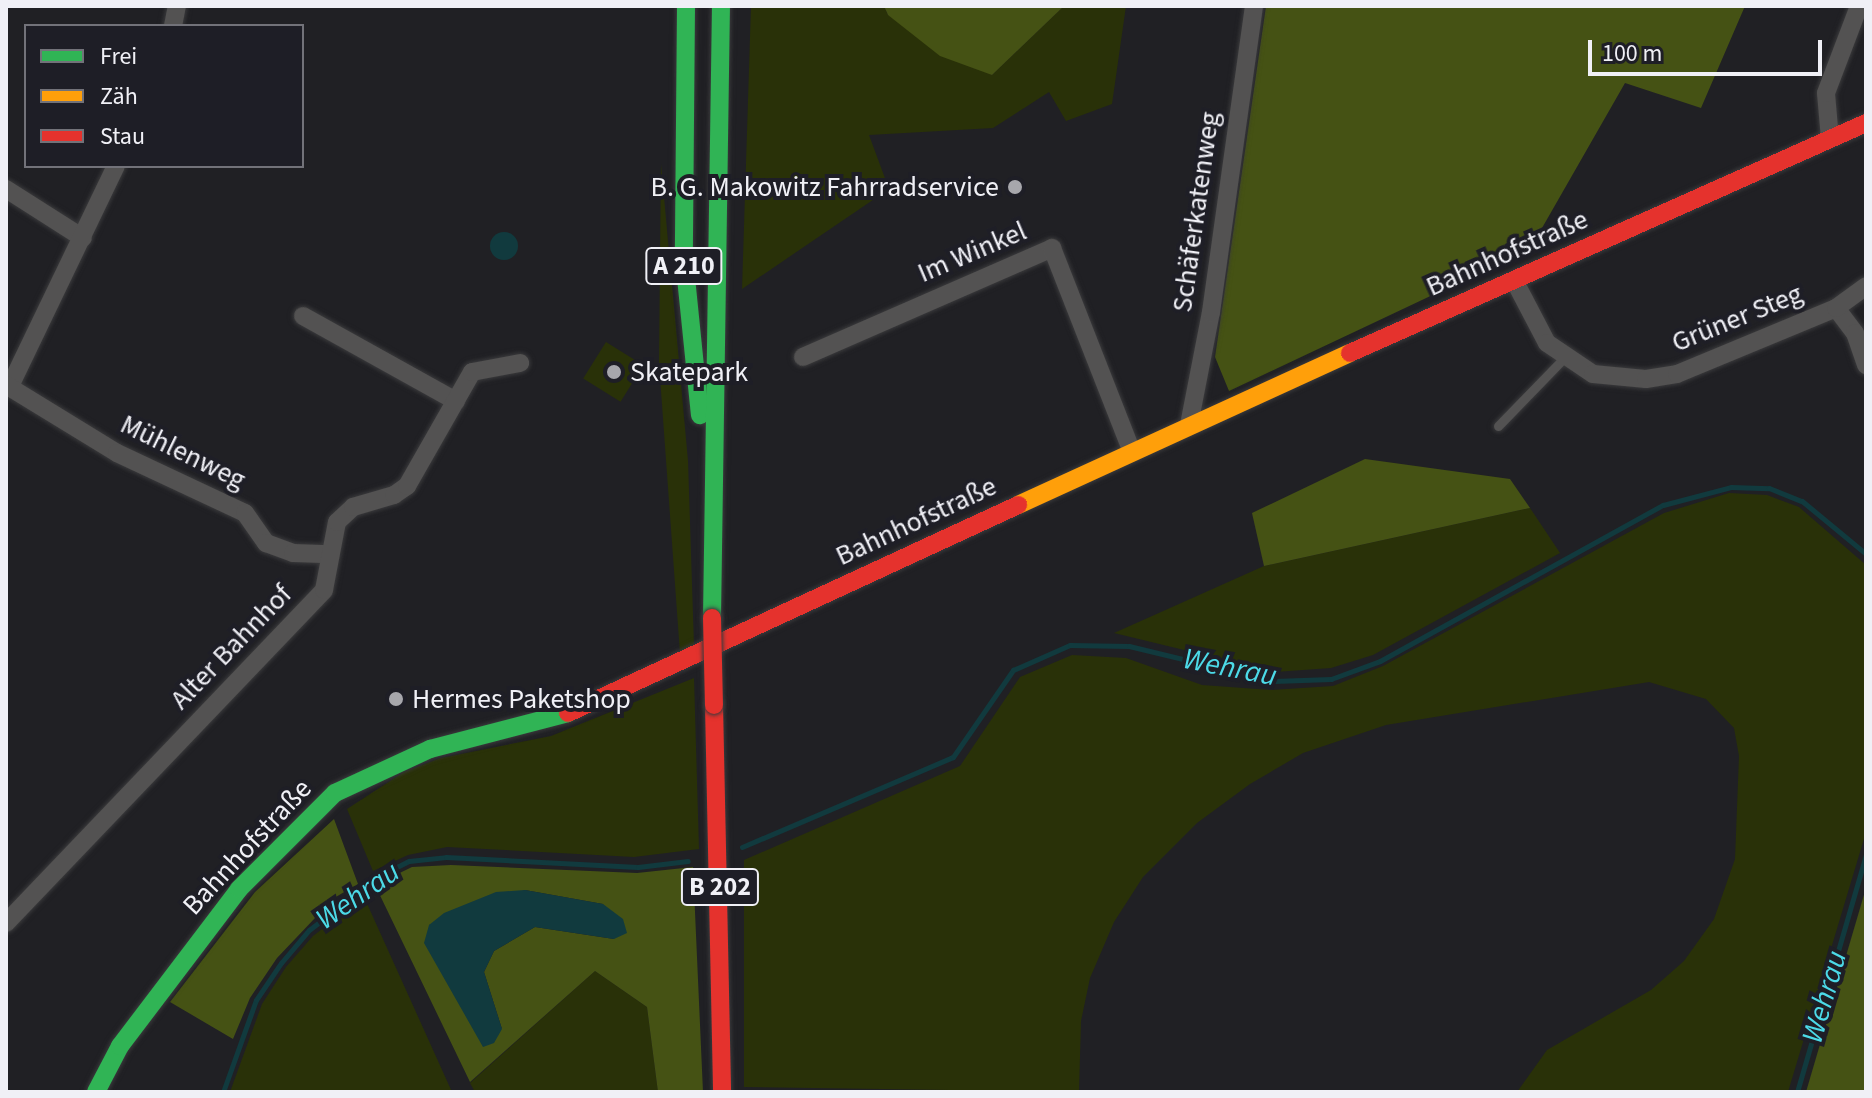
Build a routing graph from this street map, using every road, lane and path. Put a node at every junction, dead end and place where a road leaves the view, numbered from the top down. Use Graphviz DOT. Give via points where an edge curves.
graph roads {
  1 [pos="686,6"];
  2 [pos="721,6"];
  3 [pos="1254,6"];
  4 [pos="1859,6"];
  5 [pos="1866,123"];
  6 [pos="1830,139"];
  7 [pos="115,168"];
  8 [pos="6,189"];
  9 [pos="83,238"];
  10 [pos="1514,280"];
  11 [pos="1866,286"];
  12 [pos="1836,308"];
  13 [pos="303,316"];
  14 [pos="803,357"];
  15 [pos="1564,358"];
  16 [pos="520,363"];
  17 [pos="1866,365"];
  18 [pos="9,384"];
  19 [pos="456,401"];
  20 [pos="1189,425"];
  21 [pos="1498,426"];
  22 [pos="1132,452"];
  23 [pos="712,499"];
  24 [pos="330,554"];
  25 [pos="6,923"];
  26 [pos="96,1092"];
  27 [pos="722,1092"];
  1 -- 23 [label="main road, A 210" via="684,258"];
  2 -- 23 [label="main road, A 210"];
  3 -- 20 [label="street, Schäferkatenweg" via="1211,312"];
  4 -- 6 [label="street" via="1826,93"];
  5 -- 6 [label="main road, Bahnhofstraße"];
  6 -- 10 [label="main road, Bahnhofstraße"];
  7 -- 9 [label="street, Mühlenweg"];
  8 -- 9 [label="street"];
  9 -- 18 [label="street, Mühlenweg"];
  10 -- 15 [label="street, Grüner Steg" via="1547,343"];
  10 -- 20 [label="main road, Bahnhofstraße"];
  11 -- 12 [label="street, Grüner Steg"];
  12 -- 15 [label="street, Grüner Steg" via="1677,374 1619,378 1593,374"];
  12 -- 17 [label="street, Grüner Steg" via="1855,333"];
  13 -- 19 [label="street"];
  14 -- 22 [label="street, Im Winkel" via="1052,248"];
  15 -- 21 [label="lane"];
  16 -- 19 [label="street, Alter Bahnhof" via="472,372"];
  18 -- 24 [label="street, Mühlenweg" via="117,453 245,513 266,543 293,553"];
  19 -- 24 [label="street, Alter Bahnhof" via="407,486 344,514 331,535"];
  20 -- 22 [label="main road, Bahnhofstraße"];
  22 -- 26 [label="main road, Bahnhofstraße" via="598,701 548,721 430,749 331,795 239,889 120,1046"];
  23 -- 27 [label="main road, B 202, bridge"];
  24 -- 25 [label="street, Alter Bahnhof" via="324,590"];
}
